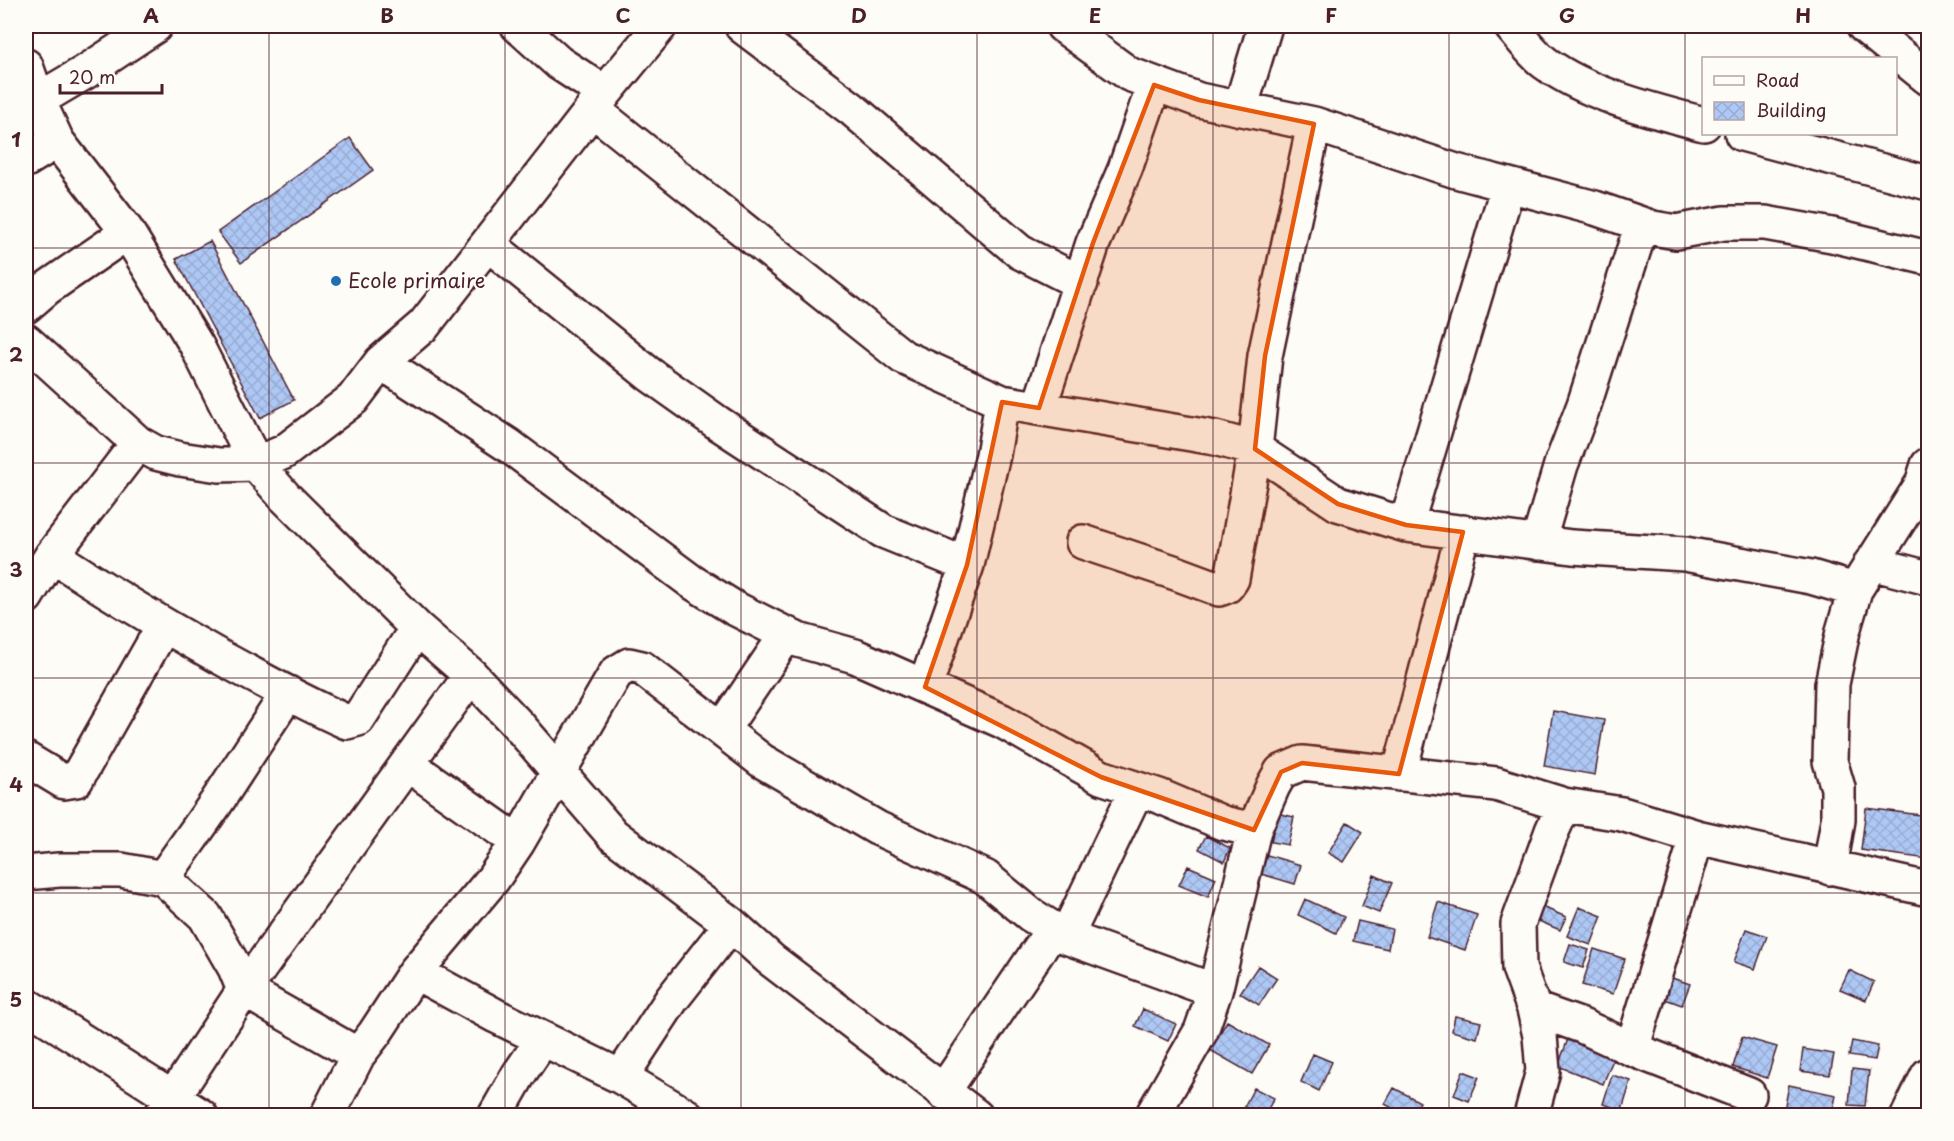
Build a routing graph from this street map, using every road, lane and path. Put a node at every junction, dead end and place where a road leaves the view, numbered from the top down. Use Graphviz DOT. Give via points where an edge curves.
graph roads {
  1 [pos="155,26"];
  2 [pos="518,26"];
  3 [pos="660,26"];
  4 [pos="742,26"];
  5 [pos="1265,26"];
  6 [pos="1511,26"];
  7 [pos="1864,26"];
  8 [pos="1075,30"];
  9 [pos="26,66"];
  10 [pos="1929,78"];
  11 [pos="1154,85"];
  12 [pos="38,100"];
  13 [pos="599,101"];
  14 [pos="1240,109"];
  15 [pos="1702,123"];
  16 [pos="1314,124"];
  17 [pos="1746,135"];
  18 [pos="57,141"];
  19 [pos="26,160"];
  20 [pos="1929,183"];
  21 [pos="1508,186"];
  22 [pos="1642,224"];
  23 [pos="126,230"];
  24 [pos="488,244"];
  25 [pos="1929,258"];
  26 [pos="1081,283"];
  27 [pos="26,306"];
  28 [pos="26,340"];
  29 [pos="381,362"];
  30 [pos="1002,402"];
  31 [pos="1040,408"];
  32 [pos="138,442"];
  33 [pos="1255,449"];
  34 [pos="256,464"];
  35 [pos="1926,479"];
  36 [pos="1406,525"];
  37 [pos="1463,532"];
  38 [pos="1083,542"];
  39 [pos="1538,543"];
  40 [pos="52,555"];
  41 [pos="1871,563"];
  42 [pos="967,565"];
  43 [pos="1929,578"];
  44 [pos="1855,590"];
  45 [pos="26,597"];
  46 [pos="164,625"];
  47 [pos="417,628"];
  48 [pos="787,634"];
  49 [pos="471,675"];
  50 [pos="926,687"];
  51 [pos="288,693"];
  52 [pos="722,730"];
  53 [pos="406,764"];
  54 [pos="28,768"];
  55 [pos="559,773"];
  56 [pos="1399,774"];
  57 [pos="1137,789"];
  58 [pos="1564,805"];
  59 [pos="1254,830"];
  60 [pos="1697,837"];
  61 [pos="518,842"];
  62 [pos="1830,868"];
  63 [pos="26,873"];
  64 [pos="163,878"];
  65 [pos="1929,889"];
  66 [pos="731,924"];
  67 [pos="1060,933"];
  68 [pos="415,972"];
  69 [pos="244,990"];
  70 [pos="1215,991"];
  71 [pos="26,1005"];
  72 [pos="1534,1009"];
  73 [pos="543,1039"];
  74 [pos="1632,1049"];
  75 [pos="358,1055"];
  76 [pos="1929,1075"];
  77 [pos="621,1077"];
  78 [pos="942,1092"];
  79 [pos="1749,1095"];
  80 [pos="168,1106"];
  81 [pos="201,1116"];
  82 [pos="327,1116"];
  83 [pos="495,1116"];
  84 [pos="687,1116"];
  85 [pos="976,1116"];
  86 [pos="1152,1116"];
  87 [pos="1531,1116"];
  88 [pos="1908,1116"];
  1 -- 12 [label="street"];
  2 -- 13 [label="street"];
  3 -- 13 [label="street"];
  4 -- 26 [label="street" via="852,109 1020,252"];
  5 -- 14 [label="street"];
  6 -- 15 [label="street" via="1555,70 1634,105"];
  7 -- 10 [label="street"];
  8 -- 11 [label="street" via="1129,74"];
  9 -- 12 [label="street"];
  11 -- 14 [label="street"];
  11 -- 26 [label="street"];
  12 -- 18 [label="street"];
  13 -- 24 [label="street"];
  13 -- 30 [label="street" via="903,357"];
  14 -- 16 [label="street"];
  16 -- 21 [label="street"];
  16 -- 33 [label="street" via="1265,356"];
  17 -- 20 [label="street"];
  18 -- 19 [label="street"];
  18 -- 23 [label="street"];
  21 -- 22 [label="street"];
  21 -- 36 [label="street"];
  22 -- 25 [label="street" via="1676,232 1724,223 1765,223"];
  22 -- 39 [label="street"];
  23 -- 27 [label="street"];
  23 -- 34 [label="street" via="197,346"];
  24 -- 29 [label="street" via="424,325"];
  24 -- 42 [label="street" via="649,374 726,429 883,531"];
  26 -- 31 [label="street"];
  28 -- 32 [label="street"];
  29 -- 34 [label="street" via="353,399 284,452"];
  29 -- 48 [label="street" via="508,445 692,582"];
  30 -- 31 [label="street"];
  30 -- 42 [label="street"];
  31 -- 33 [label="street" via="1215,438"];
  32 -- 34 [label="street" via="156,453 180,459 219,465"];
  32 -- 40 [label="street"];
  33 -- 36 [label="street" via="1338,504"];
  33 -- 38 [label="street" via="1232,579 1227,586 1219,589"];
  34 -- 47 [label="street"];
  35 -- 41 [label="street"];
  36 -- 37 [label="street"];
  37 -- 39 [label="street"];
  37 -- 56 [label="street"];
  39 -- 44 [label="street" via="1685,554 1811,577"];
  40 -- 45 [label="street"];
  40 -- 46 [label="street"];
  41 -- 43 [label="street"];
  41 -- 44 [label="street"];
  42 -- 50 [label="street"];
  44 -- 62 [label="street" via="1832,684 1830,761 1838,788 1838,820"];
  46 -- 51 [label="street"];
  46 -- 54 [label="street" via="76,780 64,782"];
  47 -- 49 [label="street"];
  47 -- 51 [label="street" via="358,718 347,722"];
  48 -- 50 [label="street" via="855,656"];
  48 -- 52 [label="street"];
  49 -- 53 [label="street"];
  49 -- 55 [label="street"];
  50 -- 57 [label="street" via="1002,721 1101,777"];
  51 -- 64 [label="street"];
  52 -- 55 [label="street" via="642,668 629,665 616,674"];
  52 -- 67 [label="street" via="762,761 877,828 985,877"];
  53 -- 61 [label="street"];
  53 -- 69 [label="street"];
  55 -- 61 [label="street"];
  55 -- 66 [label="street" via="613,835"];
  56 -- 58 [label="street" via="1496,784"];
  56 -- 59 [label="street" via="1302,763 1281,772"];
  57 -- 59 [label="street" via="1223,823"];
  57 -- 67 [label="street"];
  58 -- 60 [label="street" via="1622,813"];
  58 -- 72 [label="street" via="1518,924 1519,968"];
  59 -- 70 [label="street"];
  60 -- 62 [label="street"];
  60 -- 74 [label="street"];
  61 -- 68 [label="street" via="493,879"];
  62 -- 65 [label="street"];
  63 -- 64 [label="street" via="121,870"];
  64 -- 69 [label="street" via="205,916"];
  66 -- 77 [label="street" via="672,999"];
  66 -- 78 [label="street" via="770,959"];
  67 -- 70 [label="street"];
  67 -- 78 [label="street"];
  68 -- 73 [label="street"];
  68 -- 75 [label="street"];
  69 -- 75 [label="street"];
  69 -- 80 [label="street"];
  70 -- 86 [label="street" via="1201,1031"];
  71 -- 80 [label="street"];
  72 -- 74 [label="street"];
  72 -- 87 [label="street" via="1543,1071"];
  73 -- 77 [label="street"];
  73 -- 83 [label="street"];
  74 -- 79 [label="street"];
  75 -- 82 [label="street"];
  76 -- 88 [label="street"];
  77 -- 84 [label="street"];
  78 -- 85 [label="street"];
  80 -- 81 [label="street"];
}
